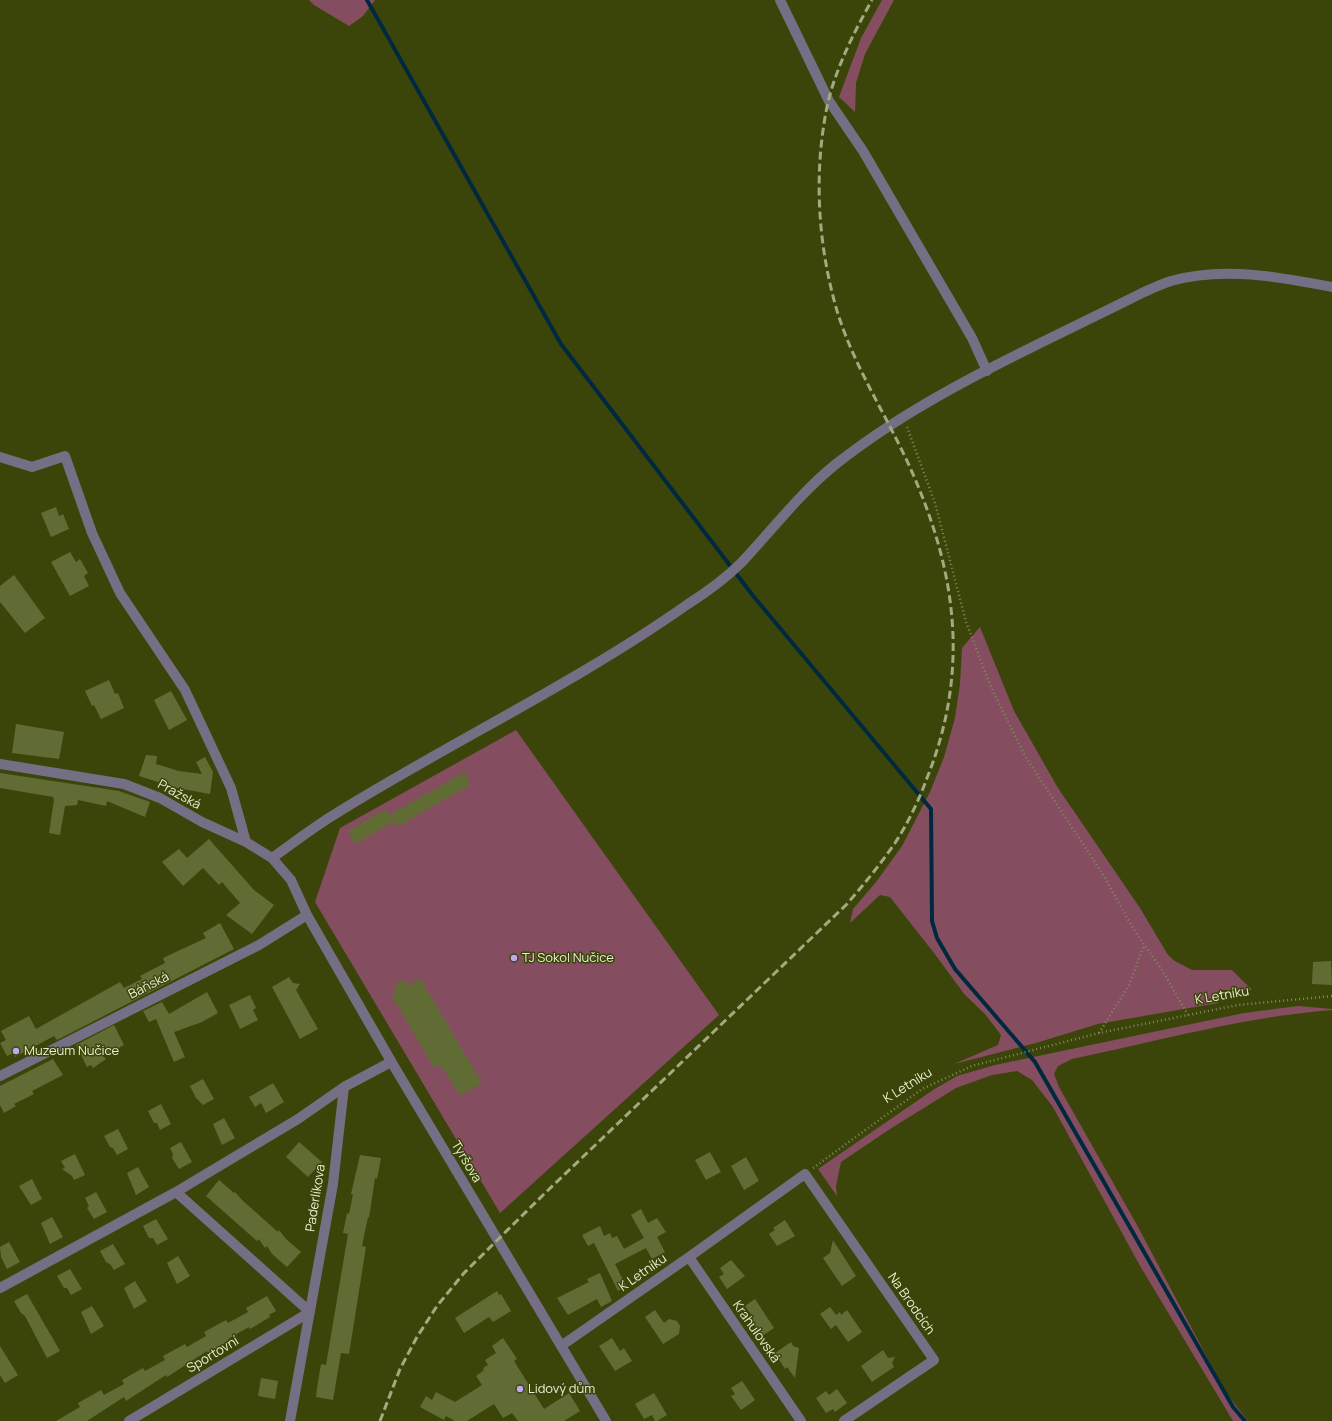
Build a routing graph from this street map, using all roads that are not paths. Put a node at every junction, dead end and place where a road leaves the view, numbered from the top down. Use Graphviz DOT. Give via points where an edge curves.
graph roads {
  1 [pos="780,0"];
  2 [pos="1332,287"];
  3 [pos="987,371"];
  4 [pos="0,457"];
  5 [pos="0,764"];
  6 [pos="246,842"];
  7 [pos="272,858"];
  8 [pos="307,915"];
  9 [pos="391,1062"];
  10 [pos="0,1076"];
  11 [pos="344,1087"];
  12 [pos="805,1174"];
  13 [pos="176,1192"];
  14 [pos="689,1258"];
  15 [pos="0,1288"];
  16 [pos="310,1312"];
  17 [pos="561,1346"];
  18 [pos="129,1421"];
  19 [pos="290,1421"];
  20 [pos="606,1421"];
  21 [pos="802,1421"];
  22 [pos="844,1421"];
  1 -- 3 [label="street" via="829,101 863,151 972,338"];
  2 -- 3 [label="street" via="1289,279 1228,274 1170,282 1142,293"];
  3 -- 7 [label="street" via="903,418 861,445 816,481 727,576 687,605 609,655 331,816"];
  4 -- 6 [label="street" via="32,467 65,456 92,533 120,593 185,690 231,788"];
  5 -- 6 [label="street, Pražská" via="124,784 160,798 202,822"];
  6 -- 7 [label="street, Pražská"];
  7 -- 8 [label="street, Pražská" via="291,880"];
  8 -- 9 [label="street, Tyršova"];
  8 -- 10 [label="street, Báňská" via="259,945"];
  9 -- 11 [label="street"];
  9 -- 17 [label="street, Tyršova"];
  11 -- 13 [label="street"];
  11 -- 16 [label="street, Paderlíkova" via="333,1184"];
  12 -- 14 [label="street, K Letníku"];
  12 -- 22 [label="street, Na Brodcích" via="934,1360"];
  13 -- 15 [label="street"];
  13 -- 16 [label="street"];
  14 -- 17 [label="street, K Letníku"];
  14 -- 21 [label="street, Krahulovská"];
  16 -- 18 [label="street, Sportovní"];
  16 -- 19 [label="street, Paderlíkova"];
  17 -- 20 [label="street, Tyršova"];
}
